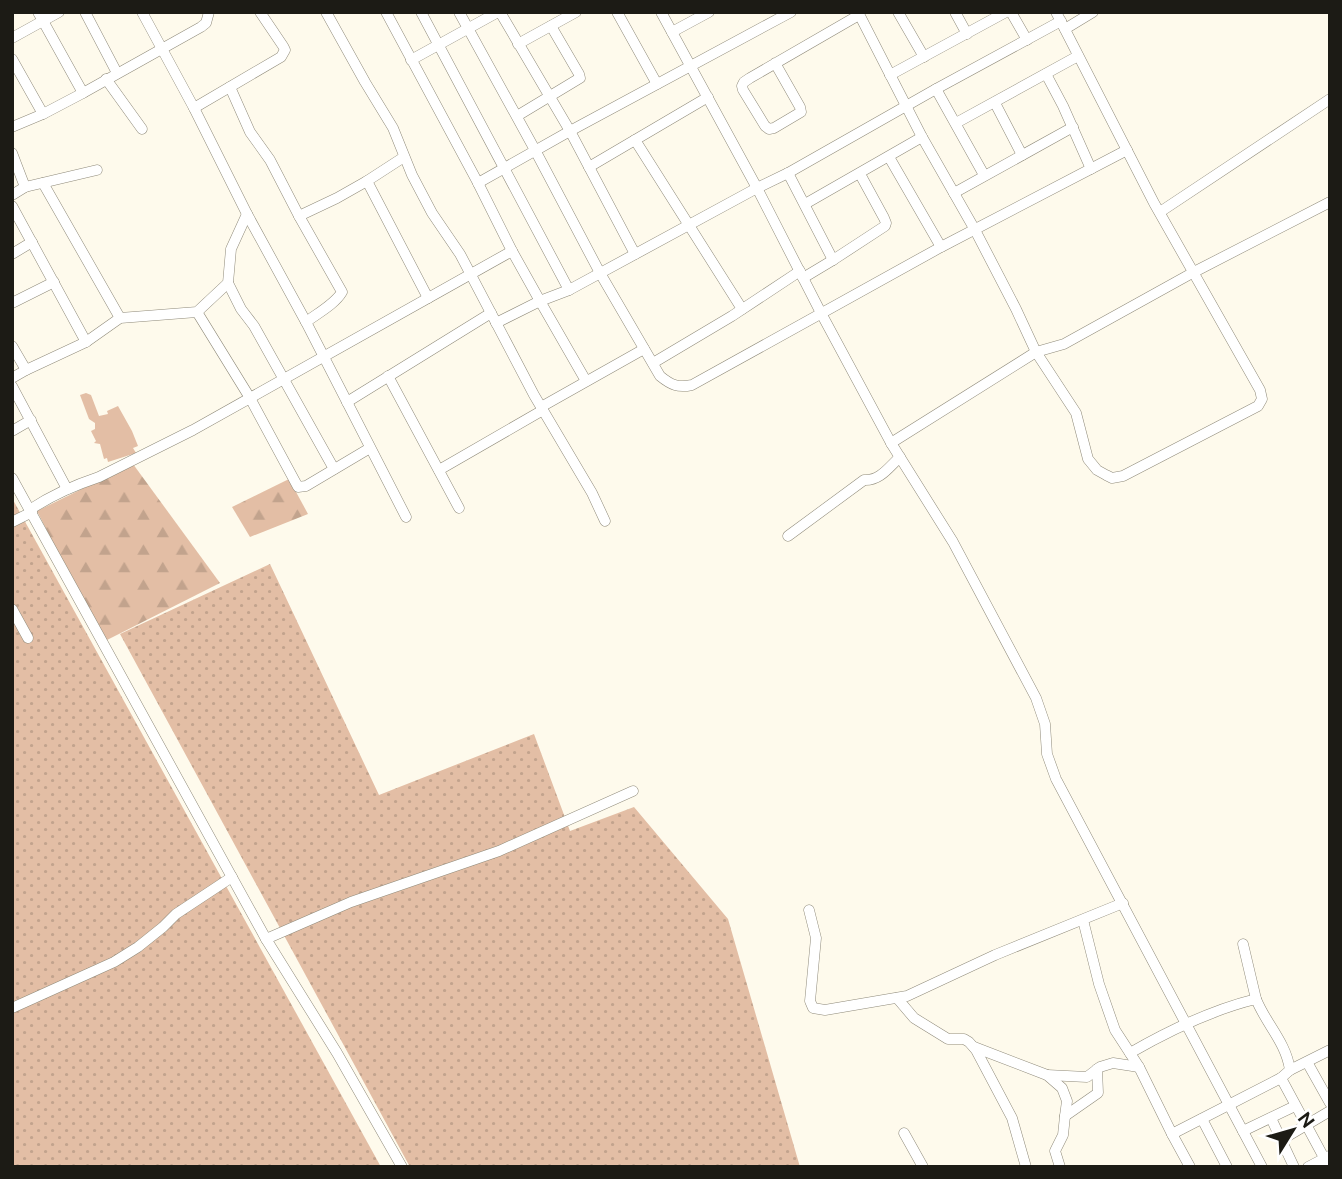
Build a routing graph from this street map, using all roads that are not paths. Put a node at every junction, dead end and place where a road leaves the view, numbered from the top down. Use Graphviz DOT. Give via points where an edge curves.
graph roads {
  1 [pos="59,12"];
  2 [pos="85,12"];
  3 [pos="142,12"];
  4 [pos="209,12"];
  5 [pos="260,12"];
  6 [pos="326,12"];
  7 [pos="386,12"];
  8 [pos="421,12"];
  9 [pos="459,12"];
  10 [pos="499,12"];
  11 [pos="576,12"];
  12 [pos="617,12"];
  13 [pos="661,12"];
  14 [pos="707,12"];
  15 [pos="791,12"];
  16 [pos="898,12"];
  17 [pos="955,12"];
  18 [pos="1006,12"];
  19 [pos="1012,12"];
  20 [pos="1093,12"];
  21 [pos="858,13"];
  22 [pos="41,17"];
  23 [pos="1060,21"];
  24 [pos="551,26"];
  25 [pos="468,30"];
  26 [pos="672,32"];
  27 [pos="967,34"];
  28 [pos="12,38"];
  29 [pos="1027,40"];
  30 [pos="518,44"];
  31 [pos="438,46"];
  32 [pos="162,49"];
  33 [pos="1078,56"];
  34 [pos="924,57"];
  35 [pos="12,59"];
  36 [pos="411,60"];
  37 [pos="775,63"];
  38 [pos="691,66"];
  39 [pos="117,73"];
  40 [pos="1046,74"];
  41 [pos="890,75"];
  42 [pos="106,79"];
  43 [pos="657,84"];
  44 [pos="230,87"];
  45 [pos="936,89"];
  46 [pos="83,93"];
  47 [pos="550,97"];
  48 [pos="708,97"];
  49 [pos="1330,99"];
  50 [pos="995,103"];
  51 [pos="907,106"];
  52 [pos="194,108"];
  53 [pos="43,114"];
  54 [pos="517,116"];
  55 [pos="956,123"];
  56 [pos="12,127"];
  57 [pos="1073,127"];
  58 [pos="142,129"];
  59 [pos="570,131"];
  60 [pos="922,137"];
  61 [pos="635,140"];
  62 [pos="536,150"];
  63 [pos="1127,150"];
  64 [pos="12,153"];
  65 [pos="1022,155"];
  66 [pos="404,157"];
  67 [pos="889,157"];
  68 [pos="504,167"];
  69 [pos="589,167"];
  70 [pos="1090,169"];
  71 [pos="97,170"];
  72 [pos="788,173"];
  73 [pos="860,174"];
  74 [pos="984,175"];
  75 [pos="367,181"];
  76 [pos="43,183"];
  77 [pos="478,183"];
  78 [pos="25,187"];
  79 [pos="757,188"];
  80 [pos="954,193"];
  81 [pos="12,195"];
  82 [pos="1330,202"];
  83 [pos="805,204"];
  84 [pos="12,206"];
  85 [pos="1160,212"];
  86 [pos="247,214"];
  87 [pos="299,216"];
  88 [pos="689,225"];
  89 [pos="975,230"];
  90 [pos="32,242"];
  91 [pos="940,247"];
  92 [pos="512,251"];
  93 [pos="12,254"];
  94 [pos="635,254"];
  95 [pos="833,260"];
  96 [pos="1194,272"];
  97 [pos="600,273"];
  98 [pos="471,274"];
  99 [pos="801,274"];
  100 [pos="54,282"];
  101 [pos="228,283"];
  102 [pos="569,290"];
  103 [pos="428,298"];
  104 [pos="540,301"];
  105 [pos="12,303"];
  106 [pos="742,309"];
  107 [pos="197,312"];
  108 [pos="491,313"];
  109 [pos="821,313"];
  110 [pos="120,318"];
  111 [pos="306,322"];
  112 [pos="496,323"];
  113 [pos="86,342"];
  114 [pos="12,346"];
  115 [pos="644,349"];
  116 [pos="1036,352"];
  117 [pos="323,356"];
  118 [pos="653,363"];
  119 [pos="26,370"];
  120 [pos="388,376"];
  121 [pos="12,378"];
  122 [pos="283,379"];
  123 [pos="586,382"];
  124 [pos="12,386"];
  125 [pos="250,398"];
  126 [pos="347,402"];
  127 [pos="542,409"];
  128 [pos="31,420"];
  129 [pos="12,431"];
  130 [pos="891,443"];
  131 [pos="370,448"];
  132 [pos="900,457"];
  133 [pos="334,470"];
  134 [pos="439,470"];
  135 [pos="12,478"];
  136 [pos="67,489"];
  137 [pos="459,508"];
  138 [pos="31,510"];
  139 [pos="407,517"];
  140 [pos="605,521"];
  141 [pos="12,522"];
  142 [pos="788,536"];
  143 [pos="12,609"];
  144 [pos="28,638"];
  145 [pos="633,791"];
  146 [pos="232,877"];
  147 [pos="1123,903"];
  148 [pos="808,910"];
  149 [pos="1083,920"];
  150 [pos="266,939"];
  151 [pos="1243,944"];
  152 [pos="897,998"];
  153 [pos="1256,999"];
  154 [pos="12,1008"];
  155 [pos="1186,1023"];
  156 [pos="974,1046"];
  157 [pos="1330,1050"];
  158 [pos="1130,1053"];
  159 [pos="1307,1062"];
  160 [pos="1139,1067"];
  161 [pos="1097,1069"];
  162 [pos="1290,1070"];
  163 [pos="1047,1075"];
  164 [pos="1281,1079"];
  165 [pos="1330,1103"];
  166 [pos="1229,1104"];
  167 [pos="1295,1106"];
  168 [pos="1330,1111"];
  169 [pos="1065,1116"];
  170 [pos="1270,1118"];
  171 [pos="1202,1119"];
  172 [pos="1306,1126"];
  173 [pos="1243,1131"];
  174 [pos="904,1133"];
  175 [pos="1172,1134"];
  176 [pos="1281,1140"];
  177 [pos="1328,1160"];
  178 [pos="402,1167"];
  179 [pos="923,1167"];
  180 [pos="1026,1167"];
  181 [pos="1060,1167"];
  182 [pos="1190,1167"];
  183 [pos="1227,1167"];
  184 [pos="1262,1167"];
  185 [pos="1294,1167"];
  186 [pos="1308,1167"];
  1 -- 22 [label="street"];
  2 -- 39 [label="street"];
  3 -- 32 [label="street"];
  4 -- 32 [label="street" via="201,27"];
  5 -- 44 [label="street" via="284,53"];
  6 -- 66 [label="street" via="386,114"];
  7 -- 36 [label="street"];
  8 -- 31 [label="street"];
  9 -- 25 [label="street"];
  10 -- 25 [label="street"];
  10 -- 30 [label="street"];
  11 -- 24 [label="street"];
  12 -- 43 [label="street"];
  13 -- 26 [label="street"];
  14 -- 26 [label="street"];
  15 -- 38 [label="street"];
  16 -- 34 [label="street"];
  17 -- 27 [label="street"];
  18 -- 27 [label="street"];
  19 -- 29 [label="street"];
  20 -- 23 [label="street"];
  21 -- 37 [label="street"];
  21 -- 41 [label="street"];
  22 -- 28 [label="street"];
  22 -- 46 [label="street"];
  23 -- 29 [label="street"];
  23 -- 33 [label="street"];
  24 -- 30 [label="street"];
  24 -- 47 [label="street" via="580,76"];
  25 -- 31 [label="street"];
  25 -- 54 [label="street"];
  26 -- 38 [label="street"];
  27 -- 34 [label="street"];
  29 -- 45 [label="street"];
  30 -- 47 [label="street"];
  31 -- 36 [label="street"];
  31 -- 68 [label="street"];
  32 -- 39 [label="street"];
  32 -- 52 [label="street"];
  33 -- 40 [label="street"];
  33 -- 63 [label="street"];
  34 -- 41 [label="street"];
  35 -- 53 [label="street"];
  36 -- 77 [label="street"];
  37 -- 37 [label="street" via="742,86 769,129 801,112"];
  38 -- 43 [label="street"];
  38 -- 48 [label="street"];
  39 -- 42 [label="street"];
  40 -- 50 [label="street"];
  40 -- 57 [label="street"];
  41 -- 51 [label="street"];
  42 -- 46 [label="street"];
  42 -- 58 [label="street"];
  43 -- 59 [label="street"];
  44 -- 52 [label="street"];
  44 -- 87 [label="street" via="250,132"];
  45 -- 51 [label="street"];
  45 -- 55 [label="street"];
  46 -- 53 [label="street"];
  47 -- 54 [label="street"];
  47 -- 59 [label="street"];
  48 -- 61 [label="street"];
  48 -- 79 [label="street"];
  49 -- 85 [label="street"];
  50 -- 55 [label="street"];
  50 -- 65 [label="street"];
  51 -- 60 [label="street"];
  51 -- 72 [label="street"];
  52 -- 86 [label="street"];
  53 -- 56 [label="street"];
  54 -- 62 [label="street"];
  55 -- 74 [label="street"];
  57 -- 65 [label="street"];
  57 -- 70 [label="street"];
  59 -- 62 [label="street"];
  59 -- 69 [label="street"];
  60 -- 67 [label="street"];
  60 -- 80 [label="street"];
  61 -- 69 [label="street"];
  61 -- 88 [label="street"];
  62 -- 68 [label="street"];
  62 -- 97 [label="street"];
  63 -- 70 [label="street"];
  63 -- 85 [label="street"];
  64 -- 78 [label="street"];
  65 -- 74 [label="street"];
  66 -- 75 [label="street"];
  66 -- 98 [label="street" via="432,213"];
  67 -- 73 [label="street"];
  67 -- 91 [label="street"];
  68 -- 77 [label="street"];
  68 -- 102 [label="street"];
  69 -- 94 [label="street"];
  70 -- 89 [label="street"];
  71 -- 76 [label="street"];
  72 -- 79 [label="street"];
  72 -- 83 [label="street"];
  73 -- 83 [label="street"];
  73 -- 95 [label="street" via="886,223"];
  74 -- 80 [label="street"];
  75 -- 87 [label="street"];
  75 -- 103 [label="street"];
  76 -- 78 [label="street"];
  76 -- 110 [label="street"];
  77 -- 92 [label="street"];
  78 -- 81 [label="street"];
  79 -- 88 [label="street"];
  79 -- 99 [label="street"];
  80 -- 89 [label="street"];
  82 -- 96 [label="street"];
  83 -- 95 [label="street"];
  84 -- 90 [label="street"];
  85 -- 96 [label="street"];
  86 -- 101 [label="street" via="231,248"];
  86 -- 111 [label="street"];
  87 -- 111 [label="street" via="342,292"];
  88 -- 94 [label="street"];
  88 -- 106 [label="street"];
  89 -- 91 [label="street"];
  89 -- 116 [label="street"];
  90 -- 93 [label="street"];
  90 -- 100 [label="street"];
  91 -- 109 [label="street"];
  92 -- 98 [label="street"];
  92 -- 104 [label="street"];
  94 -- 97 [label="street"];
  95 -- 99 [label="street"];
  96 -- 116 [label="street" via="1064,344"];
  96 -- 116 [label="street" via="1262,398 1258,406 1124,476 1106,475 1088,458 1076,414"];
  97 -- 102 [label="street"];
  97 -- 115 [label="street"];
  98 -- 103 [label="street"];
  98 -- 108 [label="street"];
  99 -- 106 [label="street"];
  99 -- 109 [label="street"];
  100 -- 105 [label="street"];
  100 -- 113 [label="street"];
  101 -- 107 [label="street"];
  101 -- 122 [label="street"];
  102 -- 104 [label="street"];
  103 -- 117 [label="street"];
  104 -- 112 [label="street"];
  104 -- 123 [label="street"];
  106 -- 118 [label="street"];
  107 -- 110 [label="street"];
  107 -- 125 [label="street"];
  108 -- 112 [label="street"];
  108 -- 120 [label="street"];
  109 -- 118 [label="street" via="692,385 669,384"];
  109 -- 130 [label="street"];
  110 -- 113 [label="street"];
  111 -- 117 [label="street"];
  112 -- 127 [label="street"];
  113 -- 119 [label="street"];
  114 -- 119 [label="street"];
  115 -- 118 [label="street"];
  115 -- 123 [label="street"];
  116 -- 130 [label="street"];
  117 -- 122 [label="street"];
  117 -- 126 [label="street"];
  119 -- 121 [label="street"];
  120 -- 126 [label="street"];
  120 -- 134 [label="street"];
  122 -- 125 [label="street"];
  122 -- 133 [label="street"];
  123 -- 127 [label="street"];
  124 -- 128 [label="street"];
  125 -- 133 [label="street" via="298,487"];
  125 -- 136 [label="street" via="156,449"];
  126 -- 131 [label="street"];
  127 -- 134 [label="street"];
  127 -- 140 [label="street"];
  128 -- 129 [label="street"];
  128 -- 136 [label="street"];
  130 -- 132 [label="street"];
  131 -- 133 [label="street"];
  131 -- 139 [label="street"];
  132 -- 142 [label="street" via="879,477 864,480"];
  132 -- 147 [label="street" via="953,542 1036,698 1056,779"];
  134 -- 137 [label="street"];
  135 -- 138 [label="street"];
  136 -- 138 [label="street"];
  138 -- 141 [label="street"];
  138 -- 146 [label="street"];
  143 -- 144 [label="street"];
  145 -- 150 [label="street" via="499,851 351,902"];
  146 -- 150 [label="street"];
  146 -- 154 [label="street" via="114,962"];
  147 -- 149 [label="street"];
  147 -- 155 [label="street"];
  148 -- 152 [label="street" via="816,938 813,1007 825,1010"];
  149 -- 152 [label="street"];
  149 -- 158 [label="street" via="1110,1017"];
  150 -- 178 [label="street"];
  151 -- 153 [label="street"];
  152 -- 156 [label="street" via="914,1018 948,1039 964,1038"];
  153 -- 155 [label="street"];
  153 -- 162 [label="street" via="1281,1042"];
  155 -- 158 [label="street"];
  155 -- 166 [label="street"];
  156 -- 163 [label="street"];
  156 -- 180 [label="street" via="1012,1118"];
  157 -- 159 [label="street"];
  158 -- 160 [label="street"];
  159 -- 162 [label="street"];
  159 -- 165 [label="street"];
  160 -- 161 [label="street" via="1113,1063"];
  160 -- 175 [label="street"];
  161 -- 163 [label="street" via="1087,1077"];
  161 -- 169 [label="street" via="1098,1093"];
  162 -- 164 [label="street"];
  163 -- 169 [label="street" via="1062,1088 1067,1101"];
  164 -- 166 [label="street"];
  164 -- 167 [label="street"];
  166 -- 171 [label="street"];
  166 -- 173 [label="street"];
  167 -- 170 [label="street"];
  167 -- 172 [label="street"];
  168 -- 172 [label="street"];
  169 -- 181 [label="street" via="1055,1151"];
  170 -- 173 [label="street"];
  170 -- 176 [label="street"];
  171 -- 175 [label="street"];
  171 -- 183 [label="street"];
  172 -- 176 [label="street"];
  172 -- 177 [label="street"];
  173 -- 184 [label="street"];
  174 -- 179 [label="street"];
  175 -- 182 [label="street"];
  176 -- 185 [label="street"];
  177 -- 186 [label="street"];
}
